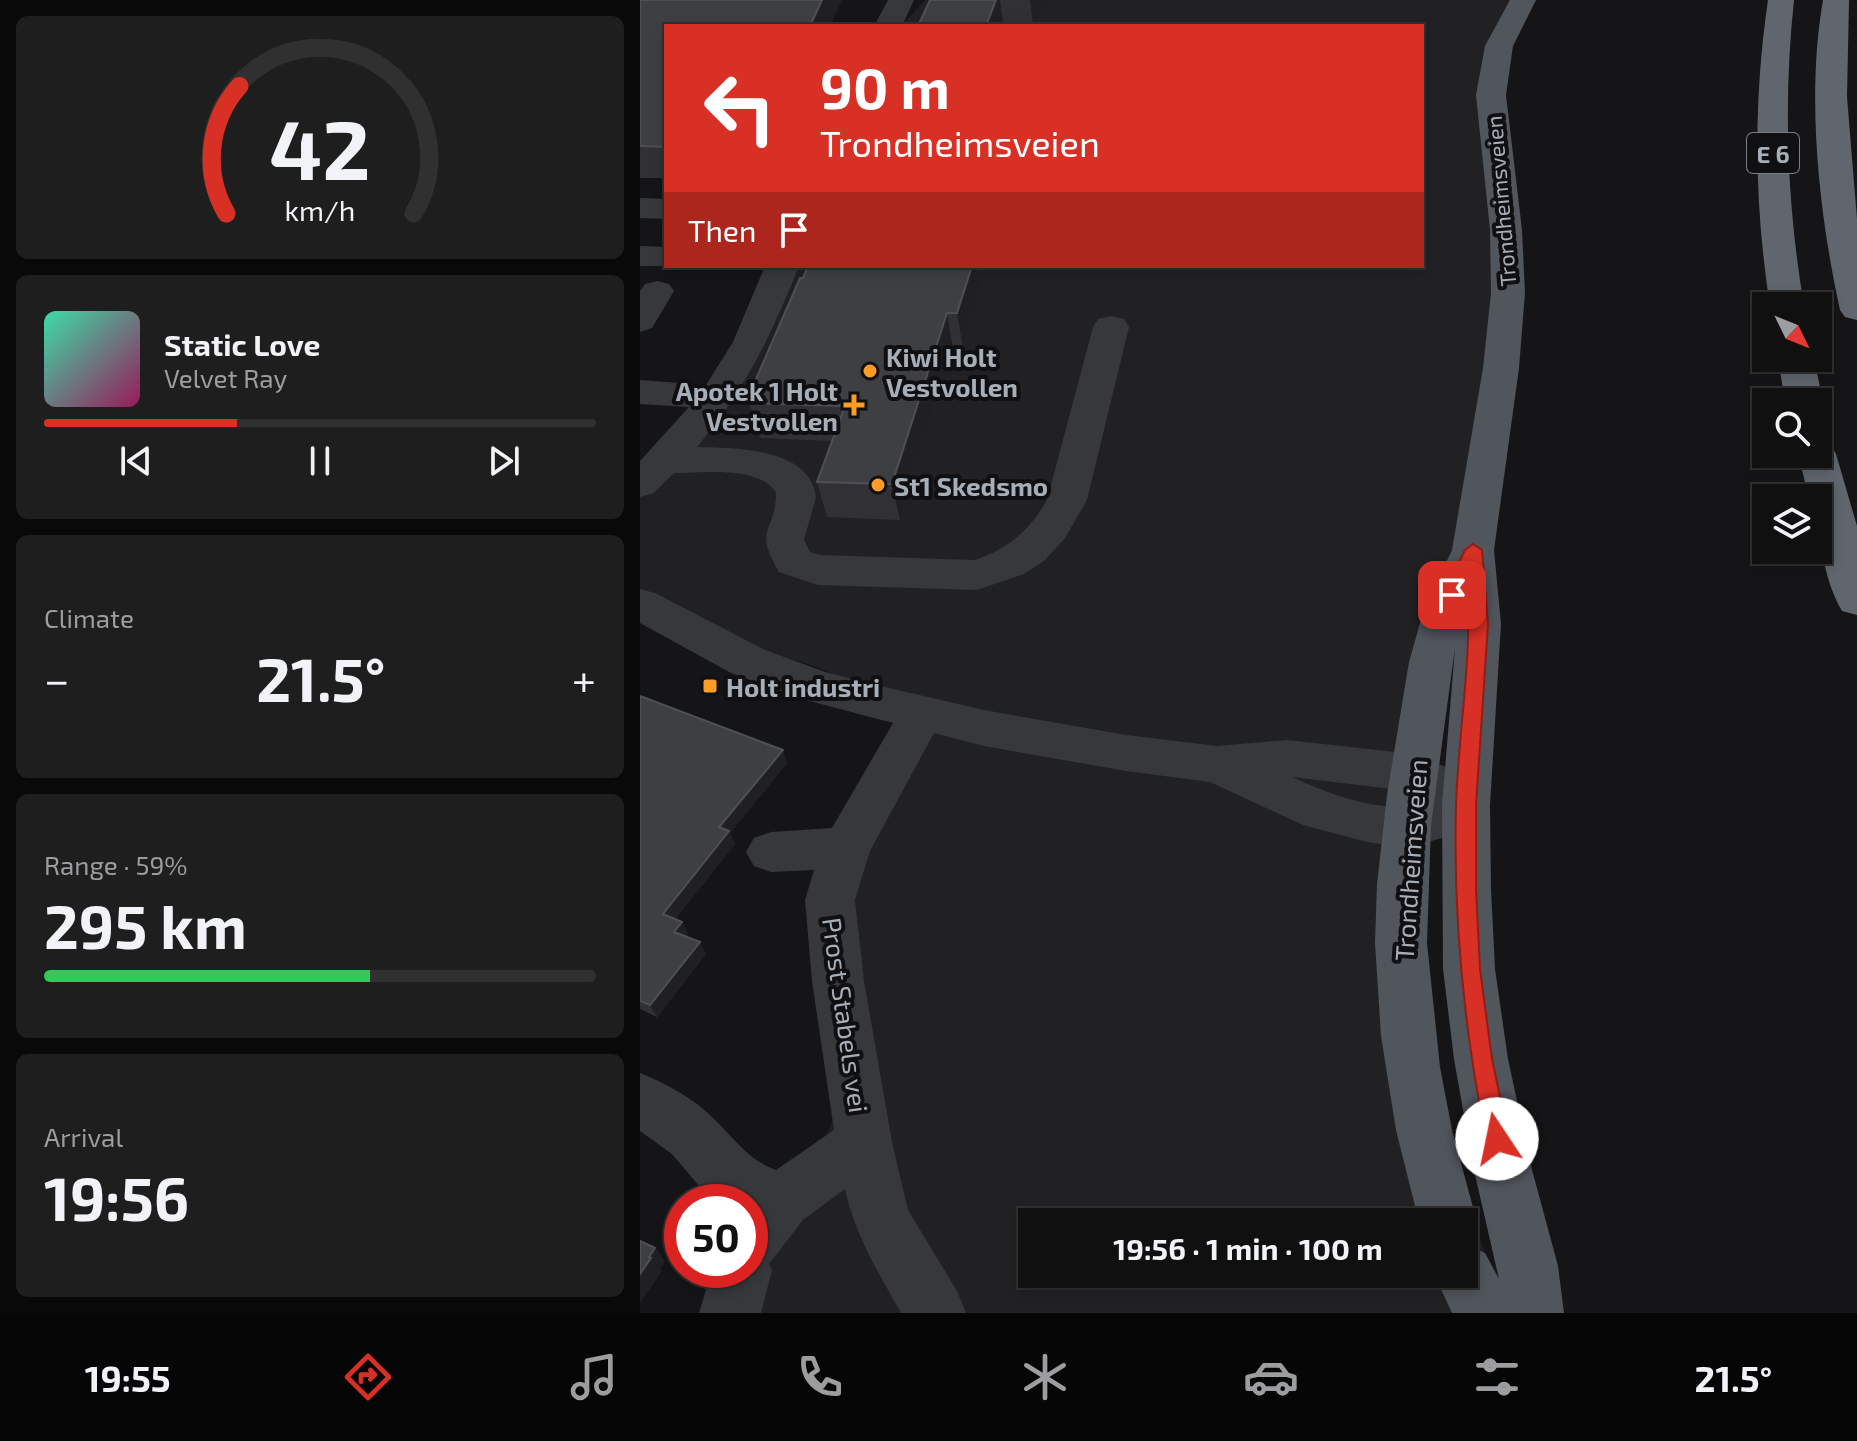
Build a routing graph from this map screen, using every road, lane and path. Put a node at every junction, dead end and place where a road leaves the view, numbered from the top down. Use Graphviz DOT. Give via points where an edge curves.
graph roads {
  1 [pos="901,0"];
  2 [pos="1523,0"];
  3 [pos="1781,0"];
  4 [pos="1836,0"];
  5 [pos="889,24"];
  6 [pos="640,208"];
  7 [pos="664,209"];
  8 [pos="640,256"];
  9 [pos="664,257"];
  10 [pos="781,268"];
  11 [pos="657,291"];
  12 [pos="1784,292"];
  13 [pos="1857,310"];
  14 [pos="640,321"];
  15 [pos="1111,327"];
  16 [pos="640,392"];
  17 [pos="717,398"];
  18 [pos="1821,468"];
  19 [pos="652,472"];
  20 [pos="1473,550"];
  21 [pos="1857,600"];
  22 [pos="640,604"];
  23 [pos="922,713"];
  24 [pos="1217,764"];
  25 [pos="1414,773"];
  26 [pos="1466,805"];
  27 [pos="1407,828"];
  28 [pos="846,848"];
  29 [pos="771,852"];
  30 [pos="640,1099"];
  31 [pos="864,1142"];
  32 [pos="742,1184"];
  33 [pos="1444,1208"];
  34 [pos="768,1219"];
  35 [pos="737,1288"];
  36 [pos="1471,1288"];
  37 [pos="730,1313"];
  38 [pos="935,1313"];
  39 [pos="1484,1313"];
  40 [pos="1533,1313"];
  1 -- 5 [label="street"];
  2 -- 20 [label="main road, Trondheimsveien" via="1493,69 1507,305"];
  3 -- 12 [label="highway, E 6" via="1772,146"];
  4 -- 13 [label="highway, E 6" via="1831,28 1833,151"];
  6 -- 7 [label="street"];
  8 -- 9 [label="street"];
  10 -- 17 [label="street" via="746,351"];
  11 -- 14 [label="street"];
  15 -- 19 [label="street" via="1067,500 1029,551 977,575 818,570 794,562 784,540 797,495 792,480 774,469 749,462"];
  16 -- 17 [label="street"];
  17 -- 19 [label="street"];
  18 -- 21 [label="highway"];
  20 -- 25 [label="main road, Trondheimsveien" via="1442,618"];
  20 -- 26 [label="main road, Trondheimsveien" via="1479,624"];
  22 -- 23 [label="street" via="782,675"];
  23 -- 24 [label="street" via="1126,753"];
  23 -- 28 [label="street, Prost Stabels vei"];
  24 -- 25 [label="street" via="1287,758"];
  24 -- 27 [label="street" via="1320,811"];
  25 -- 26 [label="street"];
  25 -- 27 [label="main road, Trondheimsveien"];
  26 -- 27 [label="street" via="1439,820"];
  26 -- 40 [label="main road, Trondheimsveien" via="1469,969"];
  27 -- 33 [label="main road, Trondheimsveien" via="1402,972 1413,1072"];
  28 -- 29 [label="street"];
  28 -- 31 [label="street, Prost Stabels vei" via="830,900"];
  30 -- 32 [label="street, Prost Stabels vei" via="692,1135 726,1174"];
  31 -- 34 [label="street, Prost Stabels vei"];
  31 -- 38 [label="street" via="881,1220"];
  35 -- 37 [label="street"];
  36 -- 39 [label="main road"];
}
